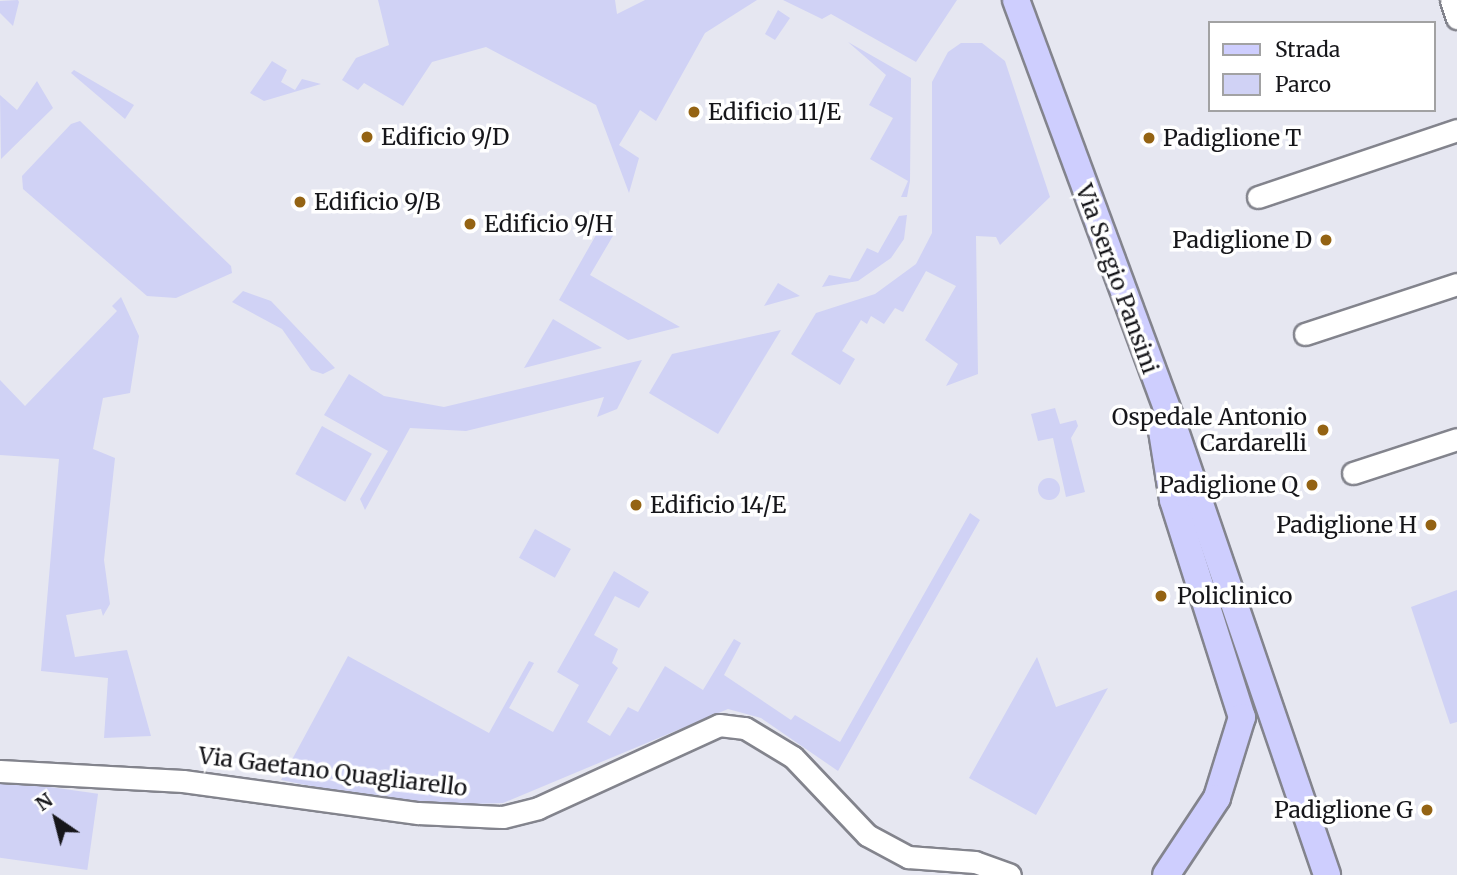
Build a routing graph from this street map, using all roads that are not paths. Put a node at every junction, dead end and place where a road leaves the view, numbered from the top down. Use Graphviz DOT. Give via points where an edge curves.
graph roads {
  1 [pos="1016,0"];
  2 [pos="1451,0"];
  3 [pos="1457,18"];
  4 [pos="1457,130"];
  5 [pos="1258,197"];
  6 [pos="1457,284"];
  7 [pos="1305,334"];
  8 [pos="1152,378"];
  9 [pos="1457,439"];
  10 [pos="1353,473"];
  11 [pos="0,771"];
  12 [pos="1010,875"];
  13 [pos="1166,875"];
  14 [pos="1327,875"];
  1 -- 8 [label="main road, Via Sergio Pansini"];
  2 -- 3 [label="street"];
  4 -- 5 [label="street"];
  6 -- 7 [label="street"];
  8 -- 13 [label="main road" via="1173,500 1242,717 1217,797"];
  8 -- 14 [label="main road, Via Sergio Pansini"];
  9 -- 10 [label="street"];
  11 -- 12 [label="street, Via Gaetano Quagliarello" via="183,780 418,813 503,817 538,808 719,725 745,729 793,757 860,829 908,857 975,862"];
}
